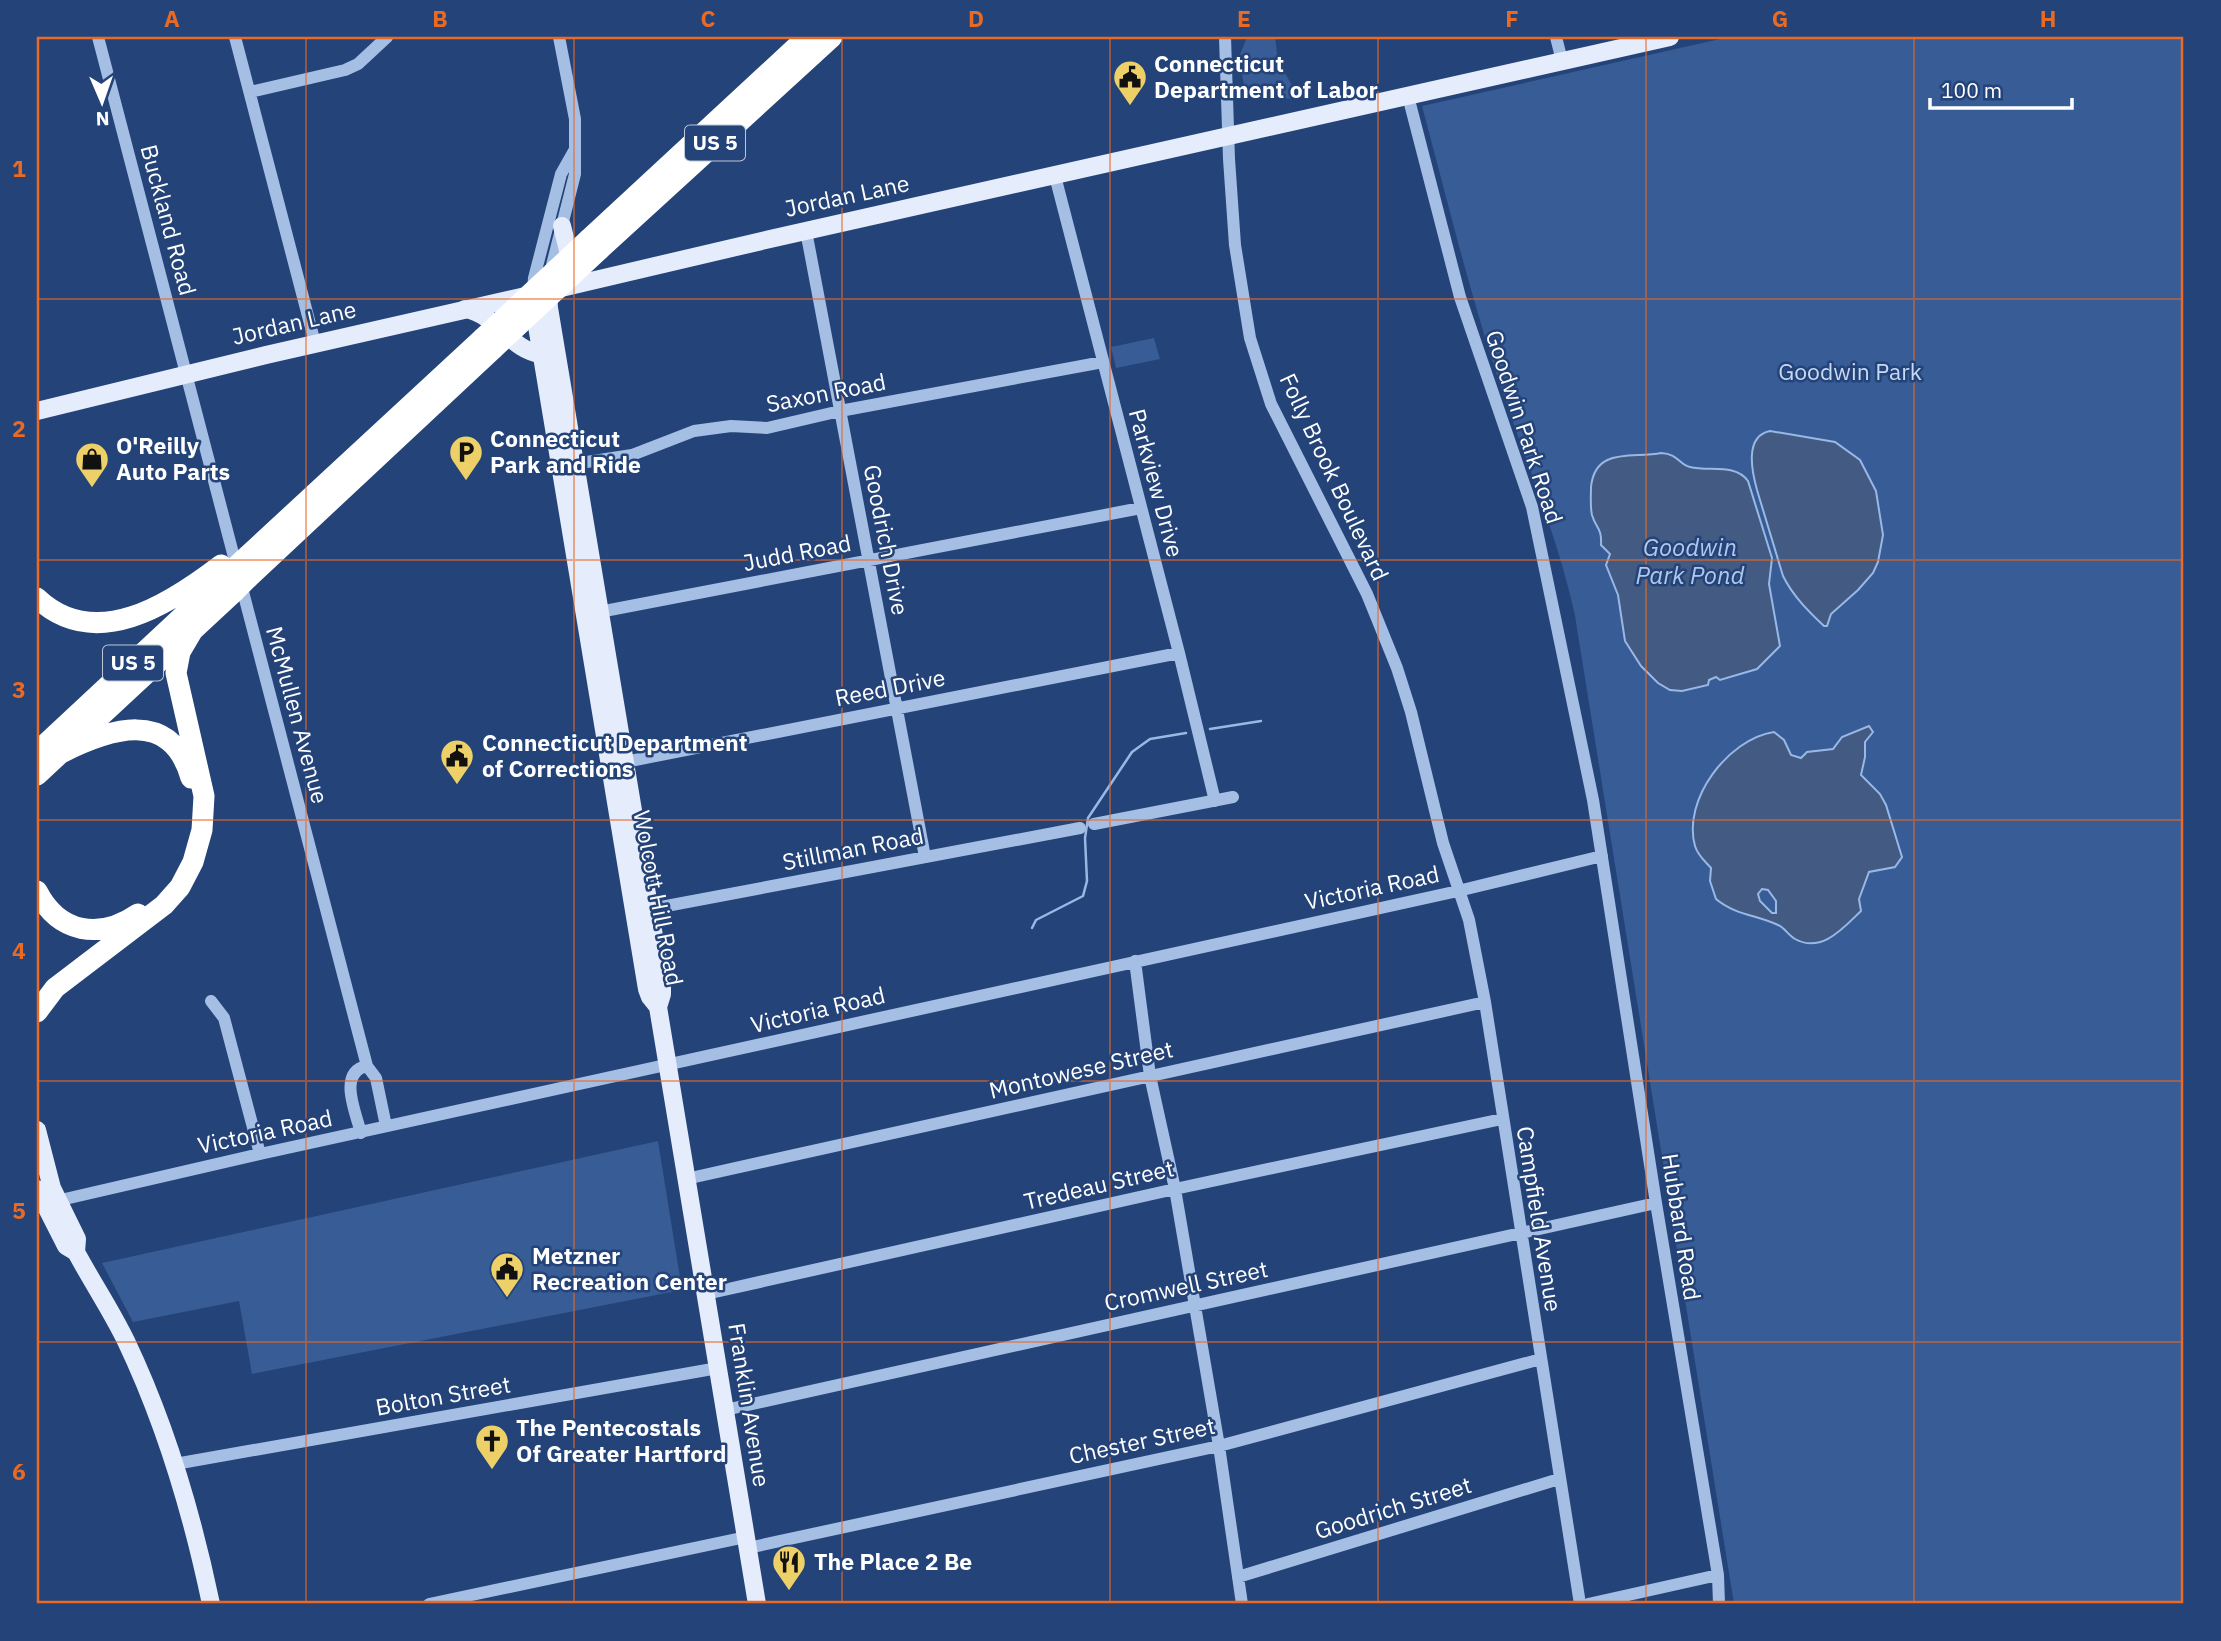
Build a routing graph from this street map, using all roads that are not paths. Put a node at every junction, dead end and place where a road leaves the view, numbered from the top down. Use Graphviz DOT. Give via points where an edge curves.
graph roads {
  1 [pos="99,37"];
  2 [pos="235,37"];
  3 [pos="387,37"];
  4 [pos="559,37"];
  5 [pos="807,37"];
  6 [pos="832,37"];
  7 [pos="1225,37"];
  8 [pos="1556,37"];
  9 [pos="1663,38"];
  10 [pos="1562,61"];
  11 [pos="250,92"];
  12 [pos="1408,96"];
  13 [pos="1228,137"];
  14 [pos="574,151"];
  15 [pos="1055,176"];
  16 [pos="557,189"];
  17 [pos="570,193"];
  18 [pos="562,226"];
  19 [pos="806,231"];
  20 [pos="594,245"];
  21 [pos="610,276"];
  22 [pos="541,292"];
  23 [pos="465,309"];
  24 [pos="314,344"];
  25 [pos="488,344"];
  26 [pos="541,354"];
  27 [pos="1103,362"];
  28 [pos="187,374"];
  29 [pos="37,411"];
  30 [pos="840,411"];
  31 [pos="567,464"];
  32 [pos="1141,508"];
  33 [pos="870,561"];
  34 [pos="237,569"];
  35 [pos="37,598"];
  36 [pos="592,613"];
  37 [pos="193,630"];
  38 [pos="1179,653"];
  39 [pos="896,708"];
  40 [pos="37,752"];
  41 [pos="61,753"];
  42 [pos="617,763"];
  43 [pos="37,775"];
  44 [pos="1233,797"];
  45 [pos="1215,801"];
  46 [pos="1094,824"];
  47 [pos="1080,828"];
  48 [pos="1443,844"];
  49 [pos="1602,856"];
  50 [pos="925,857"];
  51 [pos="37,891"];
  52 [pos="1458,891"];
  53 [pos="642,911"];
  54 [pos="1135,961"];
  55 [pos="211,1001"];
  56 [pos="1485,1002"];
  57 [pos="658,1007"];
  58 [pos="37,1012"];
  59 [pos="667,1065"];
  60 [pos="367,1066"];
  61 [pos="1150,1076"];
  62 [pos="1502,1119"];
  63 [pos="386,1126"];
  64 [pos="37,1130"];
  65 [pos="361,1133"];
  66 [pos="260,1154"];
  67 [pos="686,1179"];
  68 [pos="1175,1189"];
  69 [pos="46,1198"];
  70 [pos="1656,1203"];
  71 [pos="1520,1234"];
  72 [pos="705,1294"];
  73 [pos="1194,1306"];
  74 [pos="1541,1359"];
  75 [pos="718,1368"];
  76 [pos="725,1410"];
  77 [pos="1219,1446"];
  78 [pos="175,1464"];
  79 [pos="1559,1479"];
  80 [pos="747,1543"];
  81 [pos="1718,1575"];
  82 [pos="1238,1577"];
  83 [pos="211,1604"];
  84 [pos="429,1604"];
  85 [pos="757,1604"];
  86 [pos="1242,1604"];
  87 [pos="1580,1604"];
  88 [pos="1588,1604"];
  89 [pos="1719,1604"];
  1 -- 28 [label="street, Buckland Road"];
  2 -- 11 [label="street"];
  3 -- 11 [label="street" via="345,70"];
  4 -- 14 [label="street, Wolcott Hill Road" via="574,112"];
  5 -- 20 [label="highway, US 5"];
  6 -- 20 [label="highway, US 5"];
  7 -- 13 [label="street, Folly Brook Boulevard"];
  8 -- 10 [label="street"];
  9 -- 10 [label="main road, Jordan Lane"];
  10 -- 12 [label="main road, Jordan Lane"];
  11 -- 24 [label="street"];
  12 -- 13 [label="main road, Jordan Lane"];
  12 -- 49 [label="street, Goodwin Park Road" via="1460,297 1532,507"];
  13 -- 15 [label="main road, Jordan Lane"];
  13 -- 48 [label="street, Folly Brook Boulevard" via="1235,245 1250,338 1271,404 1389,647 1411,712"];
  14 -- 16 [label="street, Wolcott Hill Road"];
  14 -- 17 [label="street, Wolcott Hill Road"];
  15 -- 19 [label="main road, Jordan Lane"];
  15 -- 27 [label="street, Parkview Drive"];
  16 -- 17 [label="street"];
  16 -- 22 [label="street, Wolcott Hill Road" via="534,278"];
  17 -- 18 [label="street, Wolcott Hill Road"];
  18 -- 21 [label="main road" via="565,243 575,258"];
  18 -- 22 [label="street, Wolcott Hill Road"];
  19 -- 21 [label="main road, Jordan Lane"];
  19 -- 30 [label="street, Goodrich Drive"];
  20 -- 25 [label="highway, US 5, bridge"];
  21 -- 22 [label="main road, Jordan Lane"];
  22 -- 23 [label="main road, Jordan Lane"];
  22 -- 26 [label="main road, Wolcott Hill Road"];
  22 -- 31 [label="main road, Wolcott Hill Road" via="549,306"];
  23 -- 24 [label="main road, Jordan Lane"];
  23 -- 26 [label="main road" via="487,316 528,352"];
  24 -- 28 [label="main road, Jordan Lane"];
  25 -- 34 [label="highway, US 5"];
  25 -- 34 [label="highway, US 5" via="299,508"];
  26 -- 31 [label="main road, Wolcott Hill Road"];
  27 -- 30 [label="street, Saxon Road"];
  27 -- 32 [label="street, Parkview Drive"];
  28 -- 29 [label="main road, Jordan Lane"];
  28 -- 60 [label="street, McMullen Avenue"];
  30 -- 31 [label="street, Saxon Road" via="767,428 694,431 632,455"];
  30 -- 33 [label="street, Goodrich Drive"];
  31 -- 36 [label="main road, Wolcott Hill Road"];
  32 -- 33 [label="street, Judd Road"];
  32 -- 38 [label="street, Parkview Drive"];
  33 -- 36 [label="street, Judd Road"];
  33 -- 39 [label="street, Goodrich Drive"];
  34 -- 35 [label="highway" via="116,621 71,619"];
  34 -- 37 [label="highway, US 5"];
  34 -- 40 [label="highway, US 5"];
  36 -- 42 [label="main road, Wolcott Hill Road"];
  37 -- 41 [label="highway, US 5"];
  37 -- 58 [label="highway" via="182,646 176,673 204,796 202,830 193,862 180,887 158,911 55,988"];
  38 -- 39 [label="street, Reed Drive"];
  38 -- 45 [label="street, Parkview Drive"];
  39 -- 42 [label="street, Reed Drive"];
  39 -- 50 [label="street, Goodrich Drive"];
  41 -- 43 [label="highway, US 5"];
  41 -- 51 [label="highway" via="118,730 159,736 176,748 189,769 192,828 186,856 168,886 143,911 115,926 90,929 67,923 48,910"];
  42 -- 53 [label="main road, Wolcott Hill Road"];
  44 -- 45 [label="street"];
  45 -- 46 [label="street"];
  47 -- 50 [label="street, Stillman Road"];
  48 -- 52 [label="street, Campfield Avenue"];
  49 -- 52 [label="street, Victoria Road"];
  49 -- 70 [label="street, Hubbard Road"];
  50 -- 53 [label="street, Stillman Road"];
  52 -- 54 [label="street, Victoria Road"];
  52 -- 56 [label="street, Campfield Avenue" via="1469,920"];
  53 -- 57 [label="main road, Wolcott Hill Road" via="648,993"];
  54 -- 59 [label="street, Victoria Road"];
  54 -- 61 [label="street"];
  55 -- 66 [label="street" via="224,1018"];
  56 -- 61 [label="street, Montowese Street"];
  56 -- 62 [label="street, Campfield Avenue"];
  57 -- 59 [label="main road, Franklin Avenue"];
  59 -- 63 [label="street, Victoria Road"];
  59 -- 67 [label="main road, Franklin Avenue"];
  60 -- 63 [label="street, McMullen Avenue" via="376,1078"];
  60 -- 65 [label="street" via="351,1076 350,1092"];
  61 -- 67 [label="street, Montowese Street"];
  61 -- 68 [label="street"];
  62 -- 68 [label="street, Tredeau Street"];
  62 -- 71 [label="street, Campfield Avenue"];
  63 -- 65 [label="street, Victoria Road"];
  64 -- 69 [label="main road"];
  65 -- 66 [label="street, Victoria Road"];
  66 -- 69 [label="street, Victoria Road"];
  67 -- 72 [label="main road, Franklin Avenue"];
  68 -- 72 [label="street, Tredeau Street"];
  68 -- 73 [label="street"];
  69 -- 78 [label="main road" via="76,1240 76,1252 131,1353"];
  70 -- 71 [label="street, Cromwell Street"];
  70 -- 81 [label="street, Hubbard Road"];
  71 -- 73 [label="street, Cromwell Street"];
  71 -- 74 [label="street, Campfield Avenue"];
  72 -- 75 [label="main road, Franklin Avenue"];
  73 -- 76 [label="street, Cromwell Street"];
  73 -- 77 [label="street"];
  74 -- 77 [label="street, Chester Street"];
  74 -- 79 [label="street, Campfield Avenue"];
  75 -- 76 [label="main road, Franklin Avenue"];
  75 -- 78 [label="street, Bolton Street"];
  76 -- 80 [label="main road, Franklin Avenue"];
  77 -- 80 [label="street, Chester Street"];
  77 -- 82 [label="street"];
  78 -- 83 [label="main road"];
  79 -- 82 [label="street, Goodrich Street"];
  79 -- 87 [label="street, Campfield Avenue"];
  80 -- 84 [label="street, Chester Street"];
  80 -- 85 [label="main road, Franklin Avenue"];
  81 -- 88 [label="street"];
  81 -- 89 [label="street, Hubbard Road"];
  82 -- 86 [label="street"];
}
